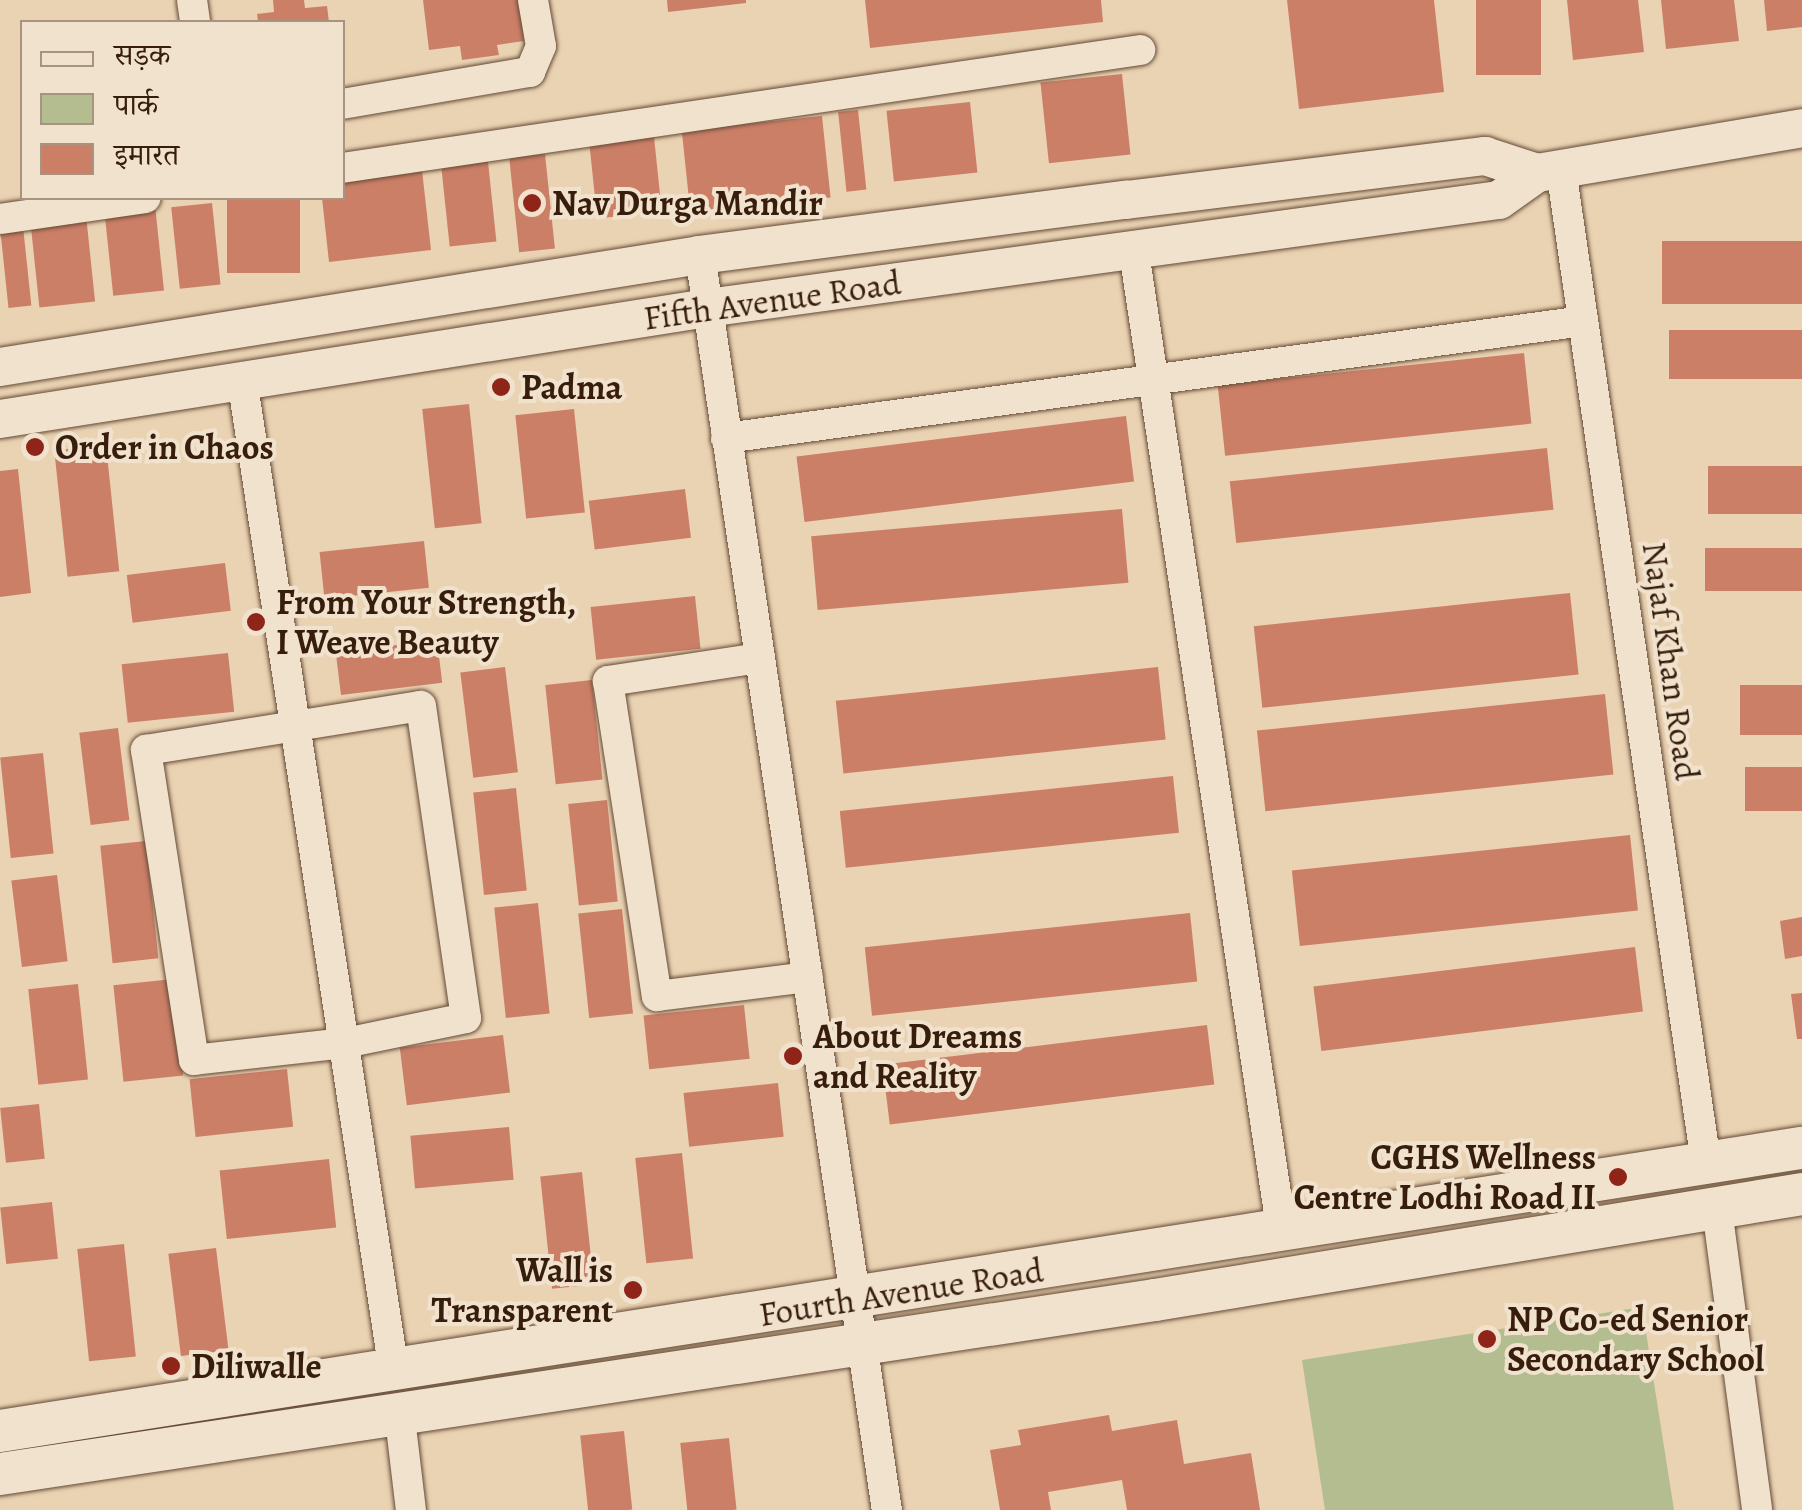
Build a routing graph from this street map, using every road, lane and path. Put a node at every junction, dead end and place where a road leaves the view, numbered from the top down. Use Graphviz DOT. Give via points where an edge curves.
graph roads {
  1 [pos="532,0"];
  2 [pos="1140,50"];
  3 [pos="345,103"];
  4 [pos="1802,128"];
  5 [pos="345,168"];
  6 [pos="1549,172"];
  7 [pos="131,200"];
  8 [pos="0,219"];
  9 [pos="1134,252"];
  10 [pos="700,255"];
  11 [pos="707,308"];
  12 [pos="1583,321"];
  13 [pos="0,367"];
  14 [pos="242,379"];
  15 [pos="1154,381"];
  16 [pos="0,419"];
  17 [pos="726,438"];
  18 [pos="760,658"];
  19 [pos="296,724"];
  20 [pos="808,978"];
  21 [pos="344,1044"];
  22 [pos="1802,1148"];
  23 [pos="1706,1163"];
  24 [pos="1802,1194"];
  25 [pos="1716,1209"];
  26 [pos="1282,1233"];
  27 [pos="857,1299"];
  28 [pos="864,1344"];
  29 [pos="396,1390"];
  30 [pos="0,1431"];
  31 [pos="0,1474"];
  32 [pos="411,1510"];
  33 [pos="887,1510"];
  34 [pos="1757,1510"];
  1 -- 3 [label="street" via="540,46 530,72"];
  2 -- 5 [label="street"];
  4 -- 6 [label="street, Fifth Avenue Road"];
  6 -- 9 [label="street, Fifth Avenue Road" via="1498,200"];
  6 -- 10 [label="street, Fifth Avenue Road" via="1485,156"];
  6 -- 12 [label="street, Najaf Khan Road"];
  7 -- 8 [label="street"];
  9 -- 11 [label="street, Fifth Avenue Road"];
  9 -- 15 [label="street"];
  10 -- 11 [label="street"];
  10 -- 13 [label="street, Fifth Avenue Road"];
  11 -- 14 [label="street, Fifth Avenue Road"];
  11 -- 17 [label="street"];
  12 -- 15 [label="street"];
  12 -- 23 [label="street, Najaf Khan Road"];
  14 -- 16 [label="street, Fifth Avenue Road"];
  14 -- 19 [label="street"];
  15 -- 17 [label="street"];
  15 -- 26 [label="street"];
  17 -- 18 [label="street"];
  18 -- 20 [label="street"];
  18 -- 20 [label="street" via="608,682 657,996"];
  19 -- 21 [label="street"];
  19 -- 21 [label="street" via="422,706 466,1018"];
  19 -- 21 [label="street" via="146,750 194,1060"];
  20 -- 27 [label="street"];
  21 -- 29 [label="street"];
  22 -- 23 [label="main road, Fourth Avenue Road"];
  23 -- 26 [label="main road, Fourth Avenue Road"];
  24 -- 25 [label="main road, Fourth Avenue Road"];
  25 -- 28 [label="main road, Fourth Avenue Road"];
  25 -- 34 [label="street"];
  26 -- 27 [label="main road, Fourth Avenue Road"];
  27 -- 28 [label="street"];
  27 -- 29 [label="main road, Fourth Avenue Road"];
  28 -- 29 [label="main road, Fourth Avenue Road"];
  28 -- 33 [label="street"];
  29 -- 30 [label="main road, Fourth Avenue Road"];
  29 -- 31 [label="main road, Fourth Avenue Road"];
  29 -- 32 [label="street"];
}
